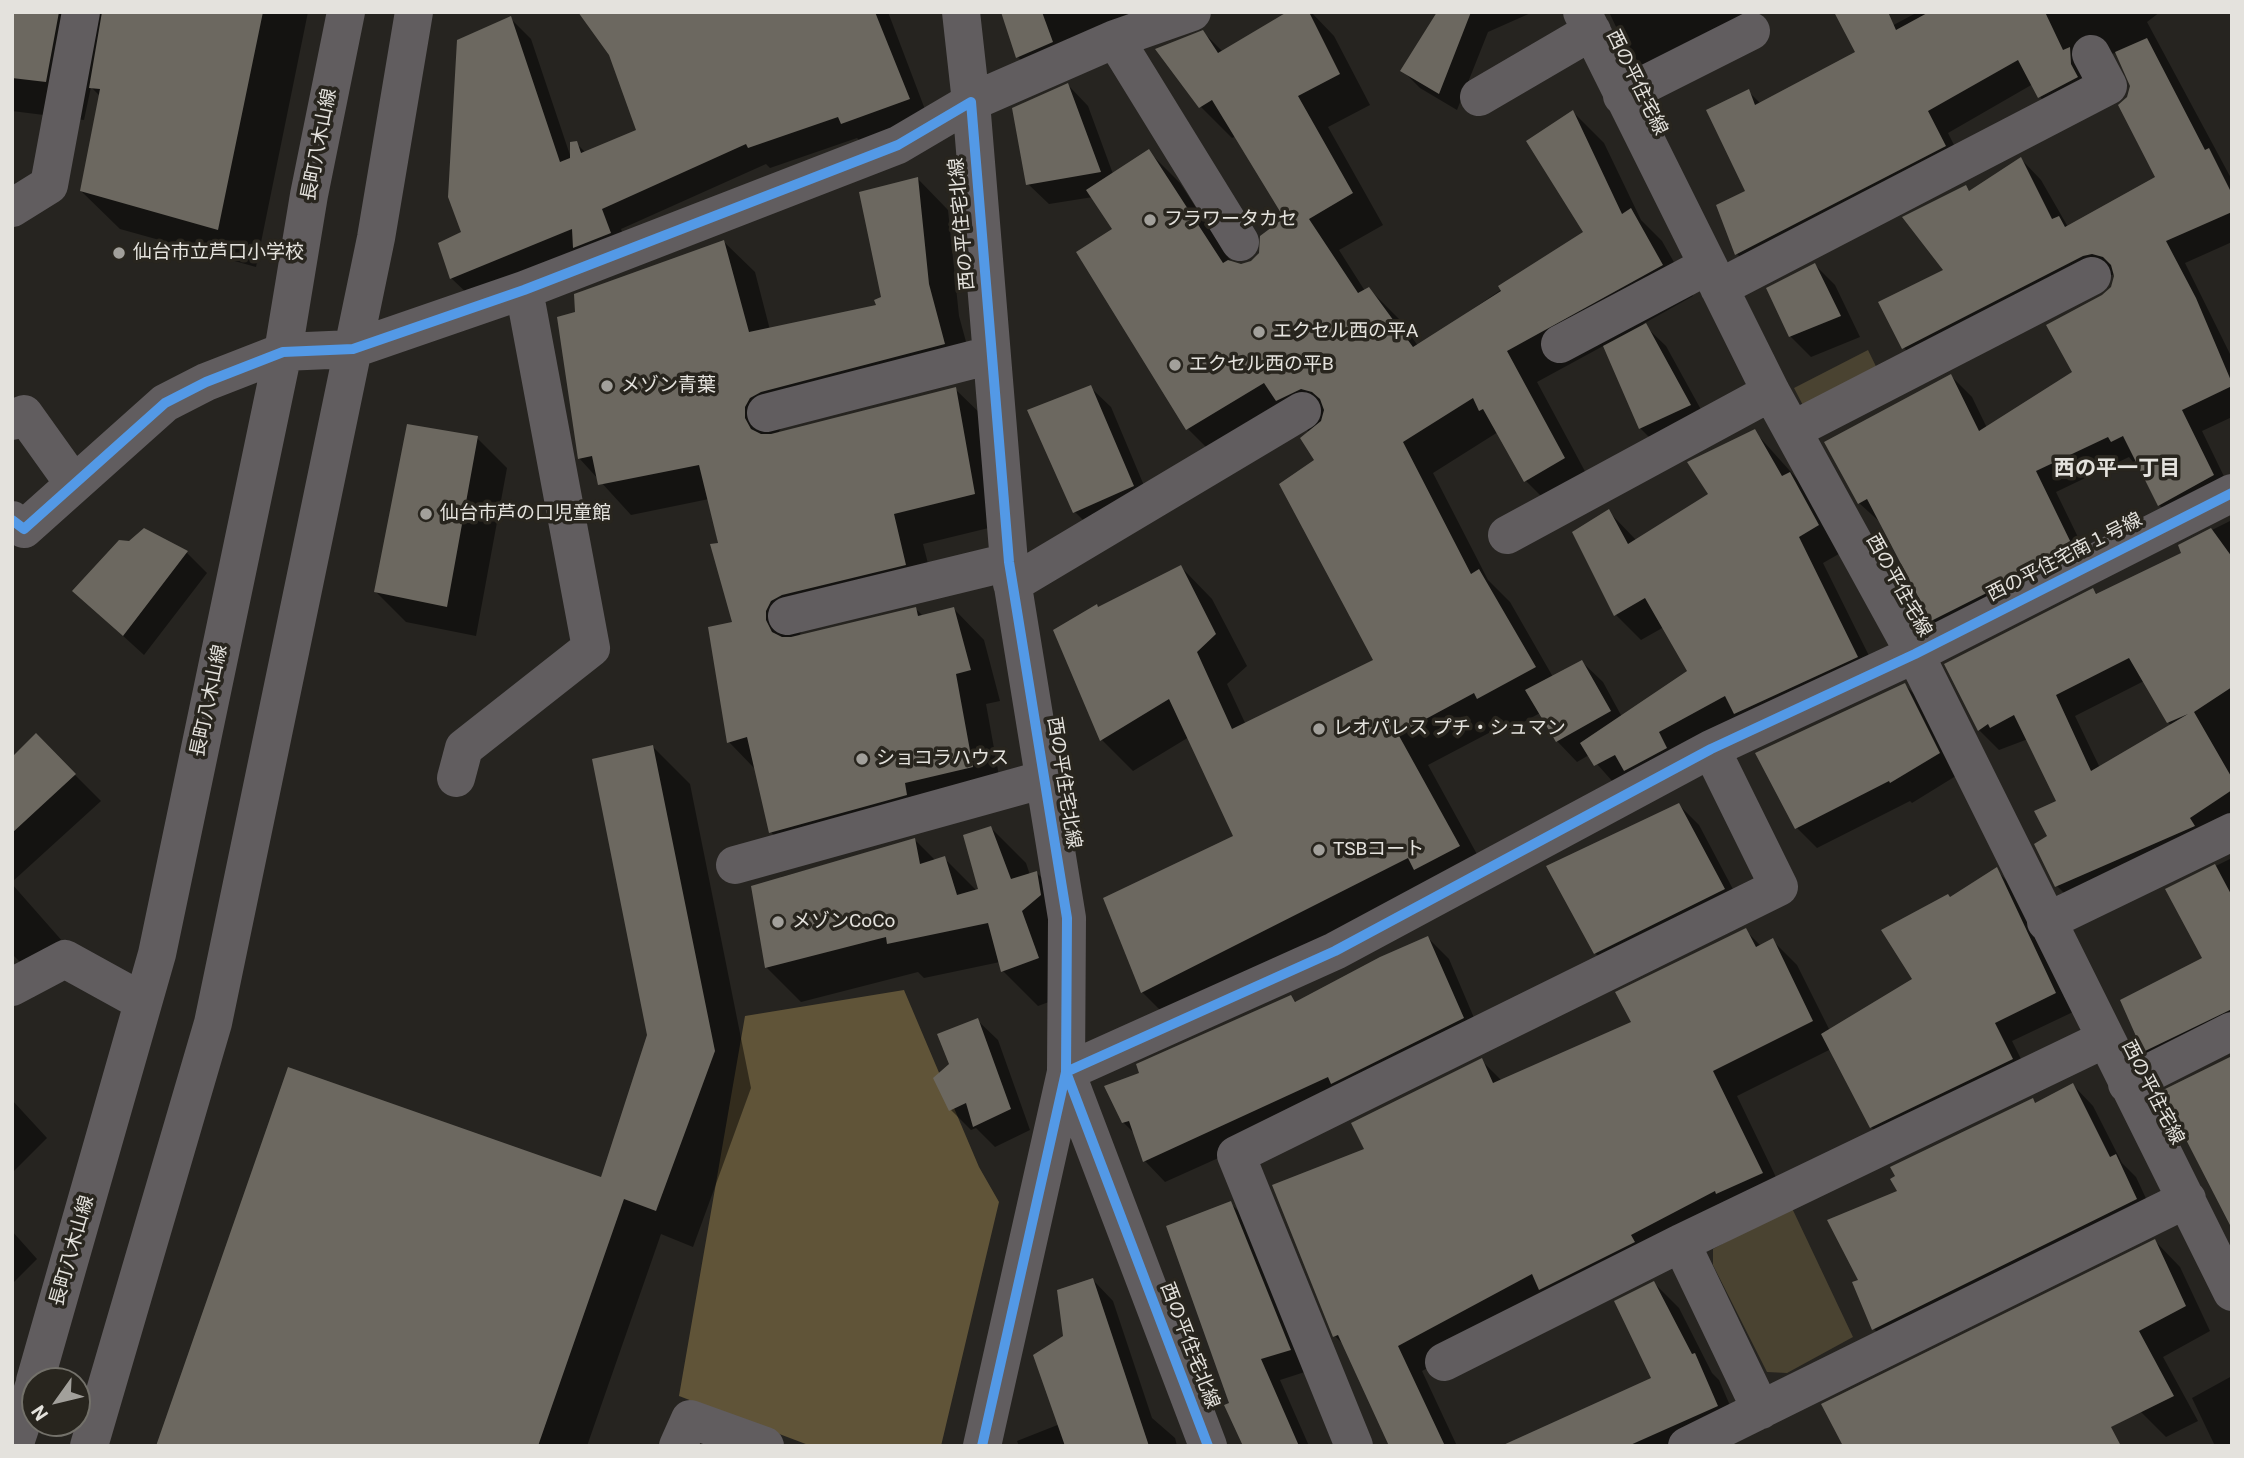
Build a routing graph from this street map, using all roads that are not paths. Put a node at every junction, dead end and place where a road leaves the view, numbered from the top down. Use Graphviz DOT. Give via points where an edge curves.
graph roads {
  1 [pos="81,12"];
  2 [pos="346,12"];
  3 [pos="414,12"];
  4 [pos="961,12"];
  5 [pos="1192,12"];
  6 [pos="1587,22"];
  7 [pos="1751,31"];
  8 [pos="1115,39"];
  9 [pos="2091,54"];
  10 [pos="1622,96"];
  11 [pos="1479,97"];
  12 [pos="971,102"];
  13 [pos="12,208"];
  14 [pos="1240,242"];
  15 [pos="2092,276"];
  16 [pos="1713,277"];
  17 [pos="524,290"];
  18 [pos="1560,344"];
  19 [pos="353,349"];
  20 [pos="283,352"];
  21 [pos="991,355"];
  22 [pos="1771,392"];
  23 [pos="16,408"];
  24 [pos="1301,411"];
  25 [pos="766,413"];
  26 [pos="1793,430"];
  27 [pos="74,484"];
  28 [pos="2232,493"];
  29 [pos="16,530"];
  30 [pos="1507,535"];
  31 [pos="1010,573"];
  32 [pos="787,616"];
  33 [pos="1915,654"];
  34 [pos="1711,749"];
  35 [pos="456,778"];
  36 [pos="1045,779"];
  37 [pos="2232,832"];
  38 [pos="735,865"];
  39 [pos="2046,922"];
  40 [pos="12,987"];
  41 [pos="143,1002"];
  42 [pos="2232,1031"];
  43 [pos="2105,1039"];
  44 [pos="1066,1072"];
  45 [pos="2127,1084"];
  46 [pos="2187,1199"];
  47 [pos="1681,1243"];
  48 [pos="2232,1292"];
  49 [pos="12,1348"];
  50 [pos="1444,1362"];
  51 [pos="26,1367"];
  52 [pos="40,1367"];
  53 [pos="1761,1410"];
  54 [pos="21,1425"];
  55 [pos="14,1446"];
  56 [pos="89,1446"];
  57 [pos="678,1446"];
  58 [pos="765,1446"];
  59 [pos="982,1446"];
  60 [pos="1208,1446"];
  61 [pos="1354,1446"];
  62 [pos="1687,1446"];
  1 -- 13 [label="street" via="49,185"];
  2 -- 20 [label="street, 長町八木山線"];
  3 -- 19 [label="street"];
  4 -- 12 [label="street, 西の平住宅北線"];
  5 -- 8 [label="street"];
  6 -- 10 [label="street, 西の平住宅線"];
  6 -- 11 [label="street"];
  7 -- 10 [label="street"];
  8 -- 12 [label="street"];
  8 -- 14 [label="street"];
  9 -- 16 [label="street" via="2108,86"];
  10 -- 16 [label="street, 西の平住宅線"];
  12 -- 17 [label="street" via="898,145"];
  12 -- 21 [label="street, 西の平住宅北線"];
  15 -- 26 [label="street"];
  16 -- 18 [label="street"];
  16 -- 22 [label="street, 西の平住宅線"];
  17 -- 19 [label="street"];
  17 -- 35 [label="street" via="591,648 464,748"];
  19 -- 20 [label="street"];
  19 -- 56 [label="street" via="213,1023"];
  20 -- 27 [label="street" via="165,403"];
  20 -- 41 [label="street, 長町八木山線" via="157,954"];
  21 -- 25 [label="street"];
  21 -- 31 [label="street, 西の平住宅北線"];
  22 -- 26 [label="street, 西の平住宅線"];
  22 -- 30 [label="street"];
  23 -- 27 [label="street"];
  24 -- 31 [label="street"];
  26 -- 33 [label="street, 西の平住宅線"];
  27 -- 29 [label="street"];
  28 -- 33 [label="street, 西の平住宅南１号線"];
  31 -- 32 [label="street"];
  31 -- 36 [label="street, 西の平住宅北線"];
  33 -- 34 [label="street, 西の平住宅南１号線"];
  33 -- 39 [label="street, 西の平住宅線"];
  34 -- 44 [label="street, 西の平住宅南１号線" via="1335,951"];
  34 -- 61 [label="street" via="1779,887 1236,1155"];
  36 -- 38 [label="street"];
  36 -- 44 [label="street, 西の平住宅北線" via="1067,918"];
  37 -- 39 [label="street"];
  39 -- 43 [label="street, 西の平住宅線"];
  40 -- 41 [label="street" via="65,959"];
  41 -- 52 [label="street, 長町八木山線"];
  42 -- 45 [label="street"];
  43 -- 45 [label="street, 西の平住宅線"];
  43 -- 47 [label="street"];
  44 -- 59 [label="street"];
  44 -- 60 [label="street, 西の平住宅北線"];
  45 -- 46 [label="street, 西の平住宅線"];
  46 -- 48 [label="street, 西の平住宅線"];
  46 -- 53 [label="street"];
  47 -- 50 [label="street"];
  47 -- 53 [label="street"];
  49 -- 51 [label="street"];
  53 -- 62 [label="street"];
  54 -- 55 [label="street, 長町八木山線"];
  57 -- 58 [label="street" via="690,1419"];
}
